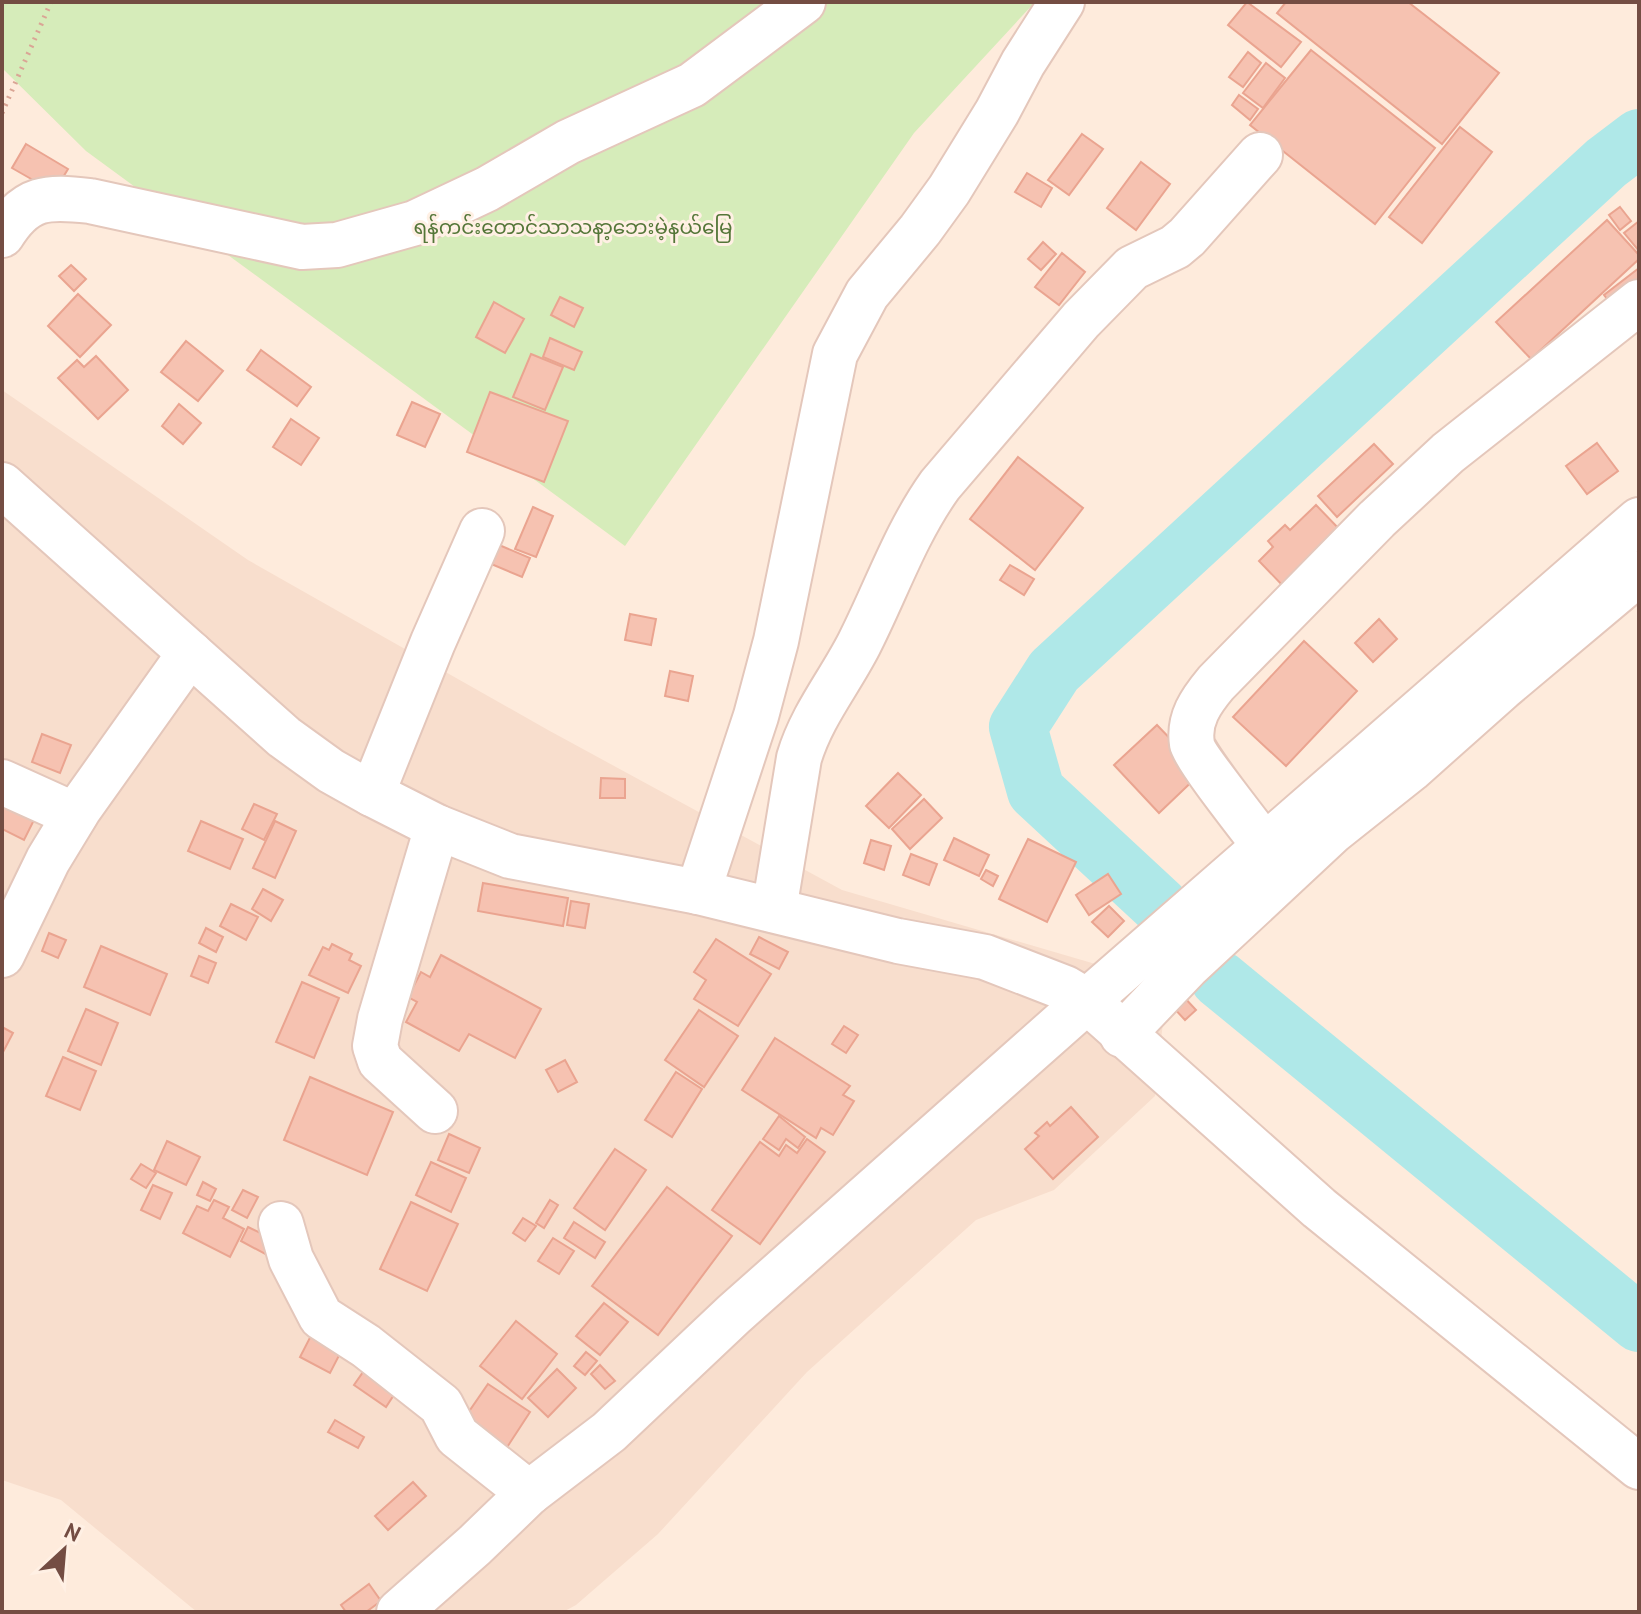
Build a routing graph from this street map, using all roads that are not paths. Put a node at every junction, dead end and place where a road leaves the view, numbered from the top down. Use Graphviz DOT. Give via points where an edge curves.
graph roads {
  1 [pos="803,2"];
  2 [pos="1062,2"];
  3 [pos="1260,155"];
  4 [pos="2,235"];
  5 [pos="1639,302"];
  6 [pos="2,485"];
  7 [pos="1639,520"];
  8 [pos="482,531"];
  9 [pos="1639,573"];
  10 [pos="190,653"];
  11 [pos="2,782"];
  12 [pos="372,794"];
  13 [pos="75,815"];
  14 [pos="437,827"];
  15 [pos="1264,845"];
  16 [pos="698,892"];
  17 [pos="774,910"];
  18 [pos="2,955"];
  19 [pos="1104,1018"];
  20 [pos="435,1111"];
  21 [pos="281,1224"];
  22 [pos="1639,1467"];
  23 [pos="529,1493"];
  24 [pos="399,1612"];
  1 -- 4 [label="street" via="692,85 403,227 337,245 302,247 55,197 17,213"];
  2 -- 16 [label="street" via="949,190 867,294 835,354 776,641"];
  3 -- 17 [label="street" via="1187,237 1132,268 1081,320 922,510 867,628 805,737"];
  5 -- 15 [label="street" via="1448,453 1377,519 1196,708 1192,747"];
  6 -- 10 [label="street"];
  7 -- 15 [label="street"];
  8 -- 12 [label="street"];
  9 -- 19 [label="street" via="1333,831 1187,967"];
  10 -- 12 [label="street" via="284,737"];
  10 -- 13 [label="street"];
  11 -- 13 [label="street"];
  12 -- 14 [label="street"];
  13 -- 18 [label="street"];
  14 -- 16 [label="street" via="510,856"];
  14 -- 20 [label="street" via="375,1046 380,1061"];
  15 -- 19 [label="street"];
  16 -- 17 [label="street"];
  17 -- 19 [label="street" via="985,957 1065,988"];
  19 -- 22 [label="street" via="1319,1208"];
  19 -- 23 [label="street" via="734,1314 609,1432"];
  21 -- 23 [label="street" via="291,1259 321,1317 441,1405 457,1436"];
  23 -- 24 [label="street"];
}
